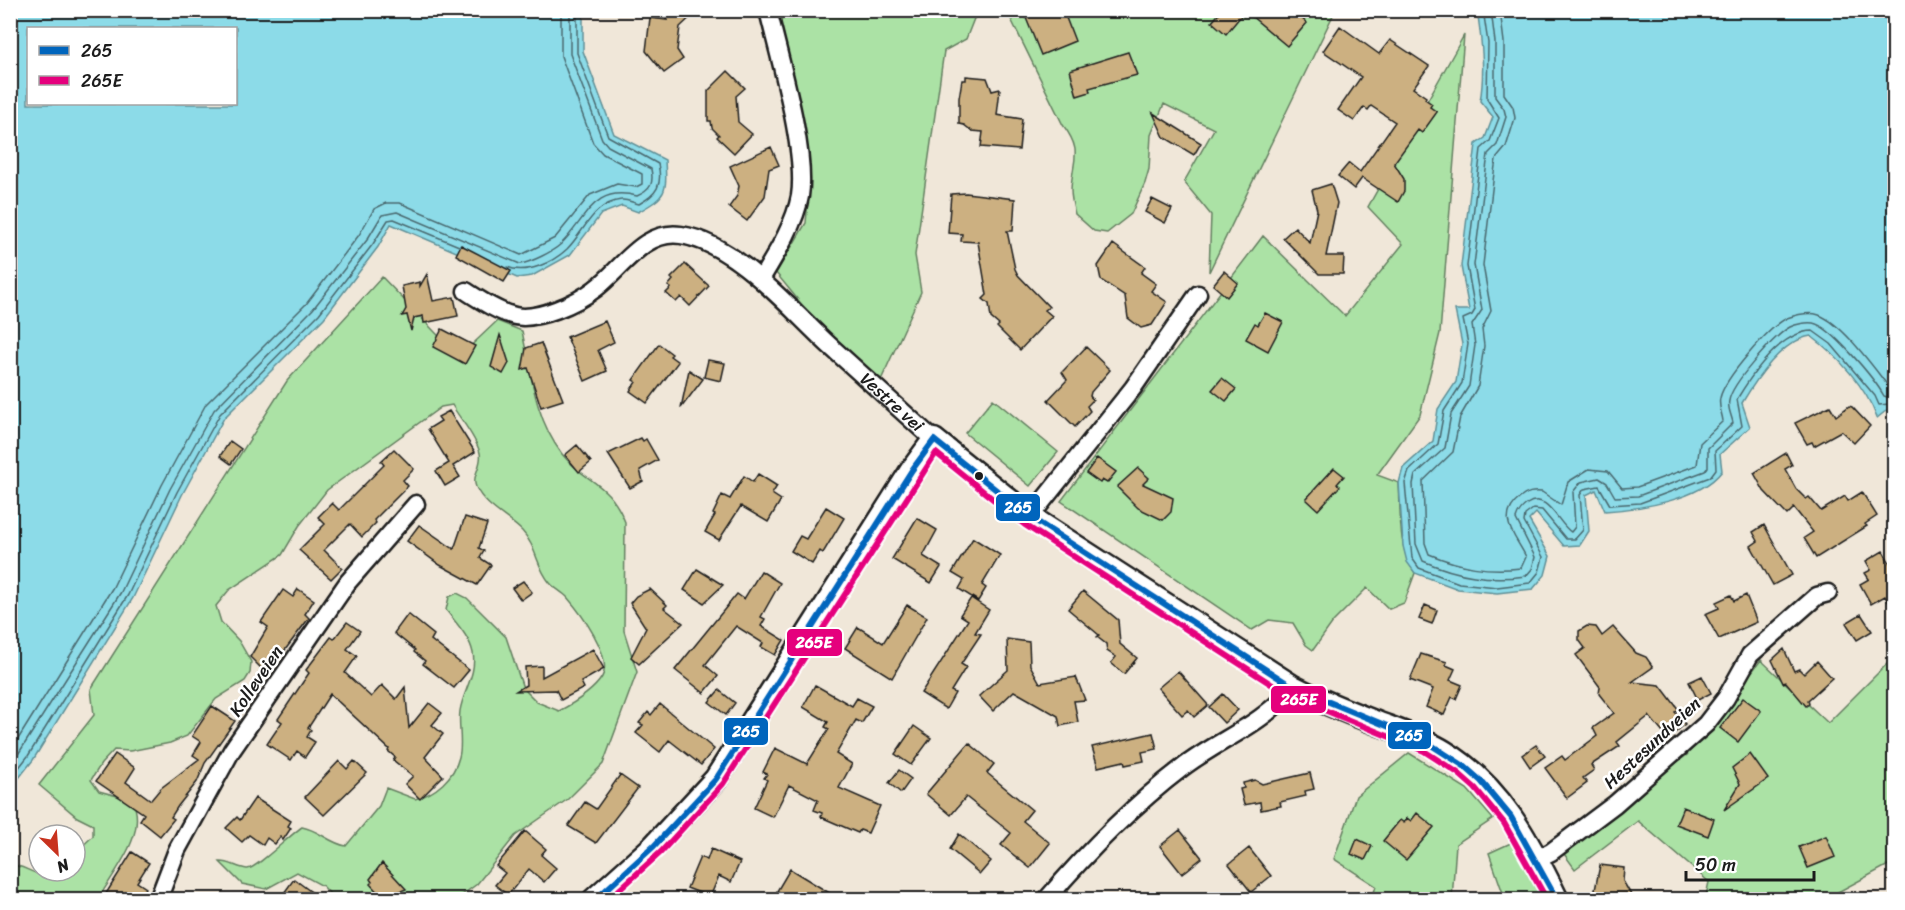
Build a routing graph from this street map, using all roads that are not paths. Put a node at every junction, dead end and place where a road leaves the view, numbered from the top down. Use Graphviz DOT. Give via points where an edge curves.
graph roads {
  1 [pos="768,10"];
  2 [pos="761,279"];
  3 [pos="466,291"];
  4 [pos="1198,294"];
  5 [pos="934,440"];
  6 [pos="416,504"];
  7 [pos="1030,517"];
  8 [pos="1828,593"];
  9 [pos="1293,687"];
  10 [pos="1537,859"];
  11 [pos="158,900"];
  12 [pos="594,900"];
  13 [pos="1046,900"];
  14 [pos="1557,900"];
  1 -- 2 [label="street" via="801,180 798,205"];
  2 -- 3 [label="street, Vestre vei" via="705,242 678,234 650,241 594,290 543,315 512,316"];
  2 -- 5 [label="street, Vestre vei"];
  4 -- 7 [label="street" via="1133,388"];
  5 -- 7 [label="street, Vestre vei"];
  5 -- 12 [label="street" via="716,779 661,838"];
  6 -- 11 [label="street, Kolleveien" via="348,582 232,750 177,850"];
  7 -- 9 [label="street, Vestre vei"];
  8 -- 10 [label="street, Hestesundveien" via="1817,596 1750,655 1706,724 1615,804"];
  9 -- 10 [label="street, Vestre vei" via="1450,755 1494,796"];
  9 -- 13 [label="street" via="1271,712 1204,752 1152,792"];
  10 -- 14 [label="street, Vestre vei"];
}
